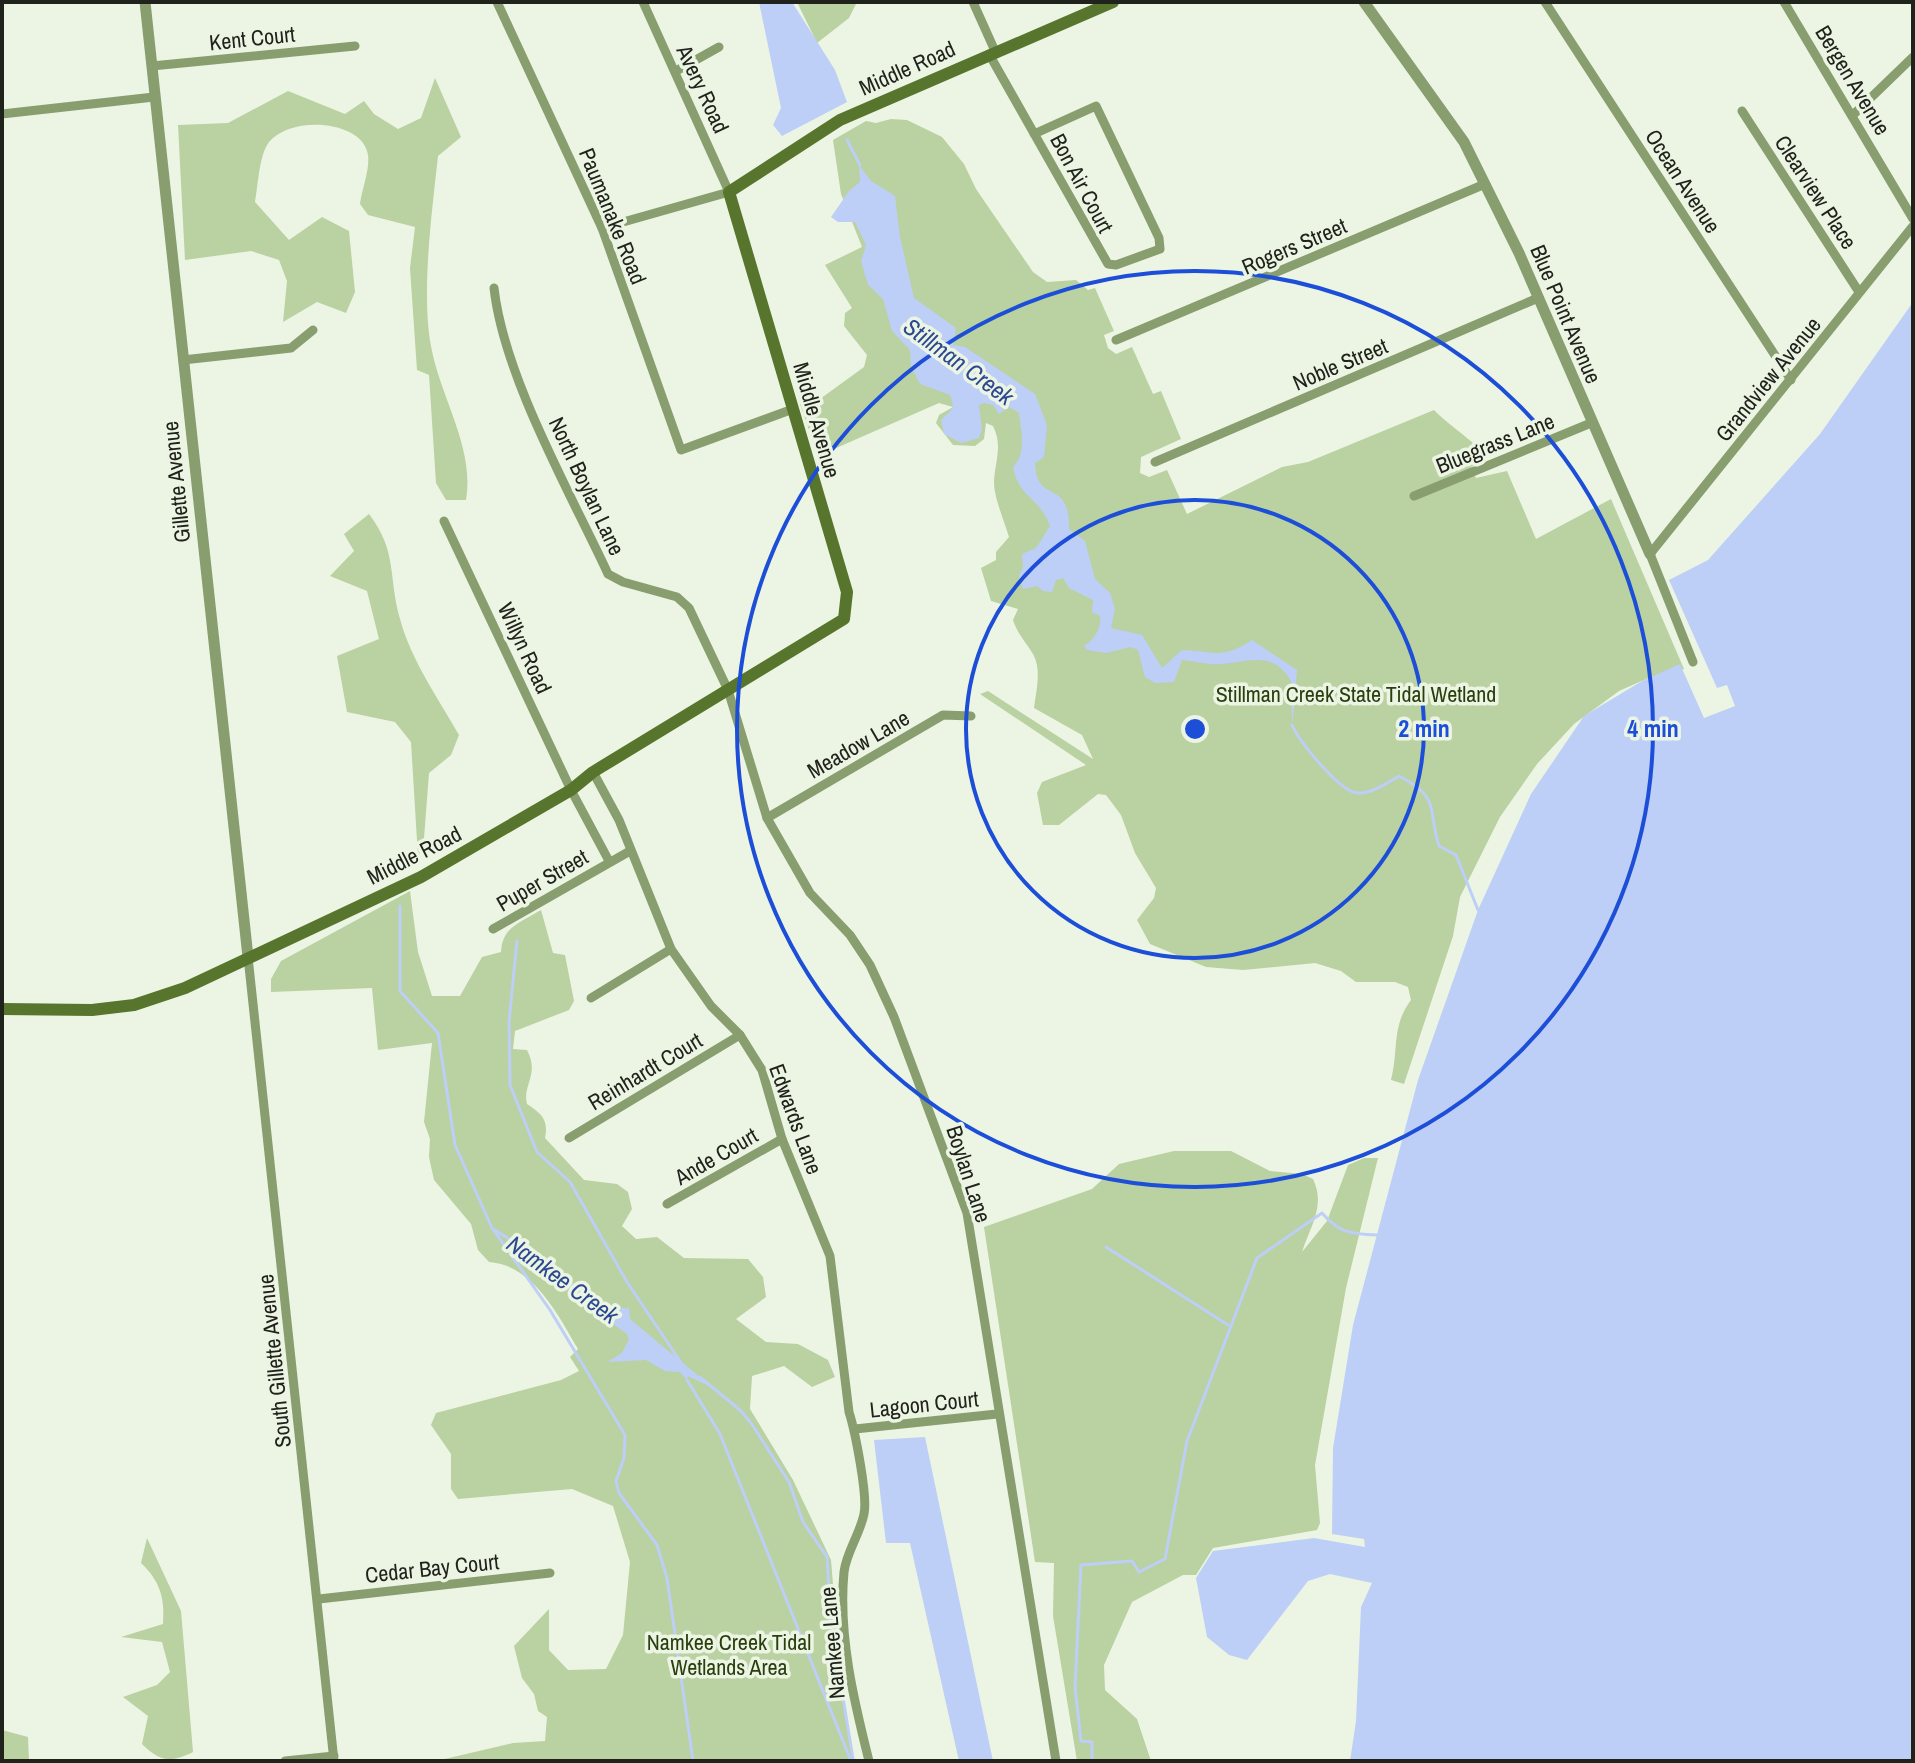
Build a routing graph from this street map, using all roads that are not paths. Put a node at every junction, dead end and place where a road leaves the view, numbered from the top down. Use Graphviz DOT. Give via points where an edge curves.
graph roads {
  1 [pos="145,2"];
  2 [pos="497,2"];
  3 [pos="643,2"];
  4 [pos="973,2"];
  5 [pos="1113,2"];
  6 [pos="1364,2"];
  7 [pos="1545,2"];
  8 [pos="1784,2"];
  9 [pos="355,46"];
  10 [pos="719,47"];
  11 [pos="992,52"];
  12 [pos="1913,57"];
  13 [pos="152,66"];
  14 [pos="676,71"];
  15 [pos="154,97"];
  16 [pos="1742,111"];
  17 [pos="2,114"];
  18 [pos="1854,114"];
  19 [pos="1034,134"];
  20 [pos="1485,184"];
  21 [pos="729,192"];
  22 [pos="1913,219"];
  23 [pos="1913,226"];
  24 [pos="602,228"];
  25 [pos="494,288"];
  26 [pos="1859,292"];
  27 [pos="1538,298"];
  28 [pos="313,330"];
  29 [pos="1116,340"];
  30 [pos="183,360"];
  31 [pos="1791,380"];
  32 [pos="793,409"];
  33 [pos="1591,423"];
  34 [pos="1155,462"];
  35 [pos="1414,496"];
  36 [pos="444,521"];
  37 [pos="1650,554"];
  38 [pos="809,642"];
  39 [pos="1693,662"];
  40 [pos="728,690"];
  41 [pos="971,716"];
  42 [pos="593,772"];
  43 [pos="571,790"];
  44 [pos="767,818"];
  45 [pos="630,851"];
  46 [pos="609,861"];
  47 [pos="493,929"];
  48 [pos="671,949"];
  49 [pos="248,957"];
  50 [pos="591,998"];
  51 [pos="2,1009"];
  52 [pos="740,1035"];
  53 [pos="569,1138"];
  54 [pos="782,1139"];
  55 [pos="667,1204"];
  56 [pos="997,1414"];
  57 [pos="855,1429"];
  58 [pos="550,1573"];
  59 [pos="319,1599"];
  60 [pos="334,1759"];
  61 [pos="285,1761"];
  62 [pos="869,1761"];
  63 [pos="1056,1761"];
  1 -- 13 [label="street, Gillette Avenue"];
  2 -- 24 [label="street, Paumanake Road"];
  3 -- 14 [label="street, Avery Road"];
  4 -- 11 [label="street"];
  5 -- 11 [label="main road, Middle Road"];
  6 -- 20 [label="street, Blue Point Avenue" via="1457,131"];
  7 -- 31 [label="street, Ocean Avenue"];
  8 -- 18 [label="street, Bergen Avenue"];
  9 -- 13 [label="street, Kent Court"];
  10 -- 14 [label="street"];
  11 -- 19 [label="street"];
  11 -- 21 [label="main road, Middle Road" via="840,120"];
  12 -- 18 [label="street"];
  13 -- 15 [label="street, Gillette Avenue"];
  14 -- 21 [label="street, Avery Road"];
  15 -- 17 [label="street"];
  15 -- 30 [label="street, Gillette Avenue"];
  16 -- 26 [label="street, Clearview Place"];
  18 -- 22 [label="street, Bergen Avenue"];
  19 -- 19 [label="street, Bon Air Court" via="1108,264 1160,249 1096,106"];
  20 -- 27 [label="street, Blue Point Avenue"];
  20 -- 29 [label="street, Rogers Street"];
  21 -- 24 [label="street"];
  21 -- 32 [label="main road, Middle Avenue"];
  23 -- 26 [label="street, Grandview Avenue"];
  24 -- 32 [label="street, Paumanake Road" via="681,450"];
  25 -- 40 [label="street, North Boylan Lane" via="516,370 608,574 677,597 689,608"];
  26 -- 31 [label="street, Grandview Avenue"];
  27 -- 33 [label="street, Blue Point Avenue"];
  27 -- 34 [label="street, Noble Street"];
  28 -- 30 [label="street" via="291,348"];
  30 -- 49 [label="street, Gillette Avenue"];
  31 -- 37 [label="street, Grandview Avenue"];
  32 -- 38 [label="main road, Middle Avenue" via="848,603 844,619"];
  33 -- 35 [label="street, Bluegrass Lane"];
  33 -- 37 [label="street, Blue Point Avenue"];
  36 -- 43 [label="street, Willyn Road"];
  37 -- 39 [label="street, Blue Point Avenue"];
  38 -- 40 [label="main road, Middle Road"];
  40 -- 42 [label="main road, Middle Road"];
  40 -- 44 [label="street, Boylan Lane"];
  41 -- 44 [label="street, Meadow Lane" via="943,715"];
  42 -- 43 [label="main road, Middle Road"];
  42 -- 45 [label="street, Edwards Lane"];
  43 -- 46 [label="street, Willyn Road"];
  43 -- 49 [label="main road, Middle Road" via="421,877"];
  44 -- 56 [label="street, Boylan Lane" via="810,893 870,965 894,1017 967,1213"];
  45 -- 46 [label="street"];
  45 -- 48 [label="street, Edwards Lane"];
  46 -- 47 [label="street, Puper Street"];
  48 -- 50 [label="street"];
  48 -- 52 [label="street, Edwards Lane" via="711,1006"];
  49 -- 51 [label="main road, Middle Road" via="185,988 134,1005"];
  49 -- 59 [label="street, South Gillette Avenue"];
  52 -- 53 [label="street, Reinhardt Court"];
  52 -- 54 [label="street, Edwards Lane" via="762,1070"];
  54 -- 55 [label="street, Ande Court"];
  54 -- 57 [label="street, Edwards Lane" via="830,1256"];
  56 -- 57 [label="street, Lagoon Court"];
  56 -- 63 [label="street, Boylan Lane"];
  57 -- 62 [label="street, Namkee Lane" via="865,1512 844,1570 845,1624 855,1705"];
  58 -- 59 [label="street, Cedar Bay Court"];
  59 -- 60 [label="street, South Gillette Avenue"];
  60 -- 61 [label="street"];
}
